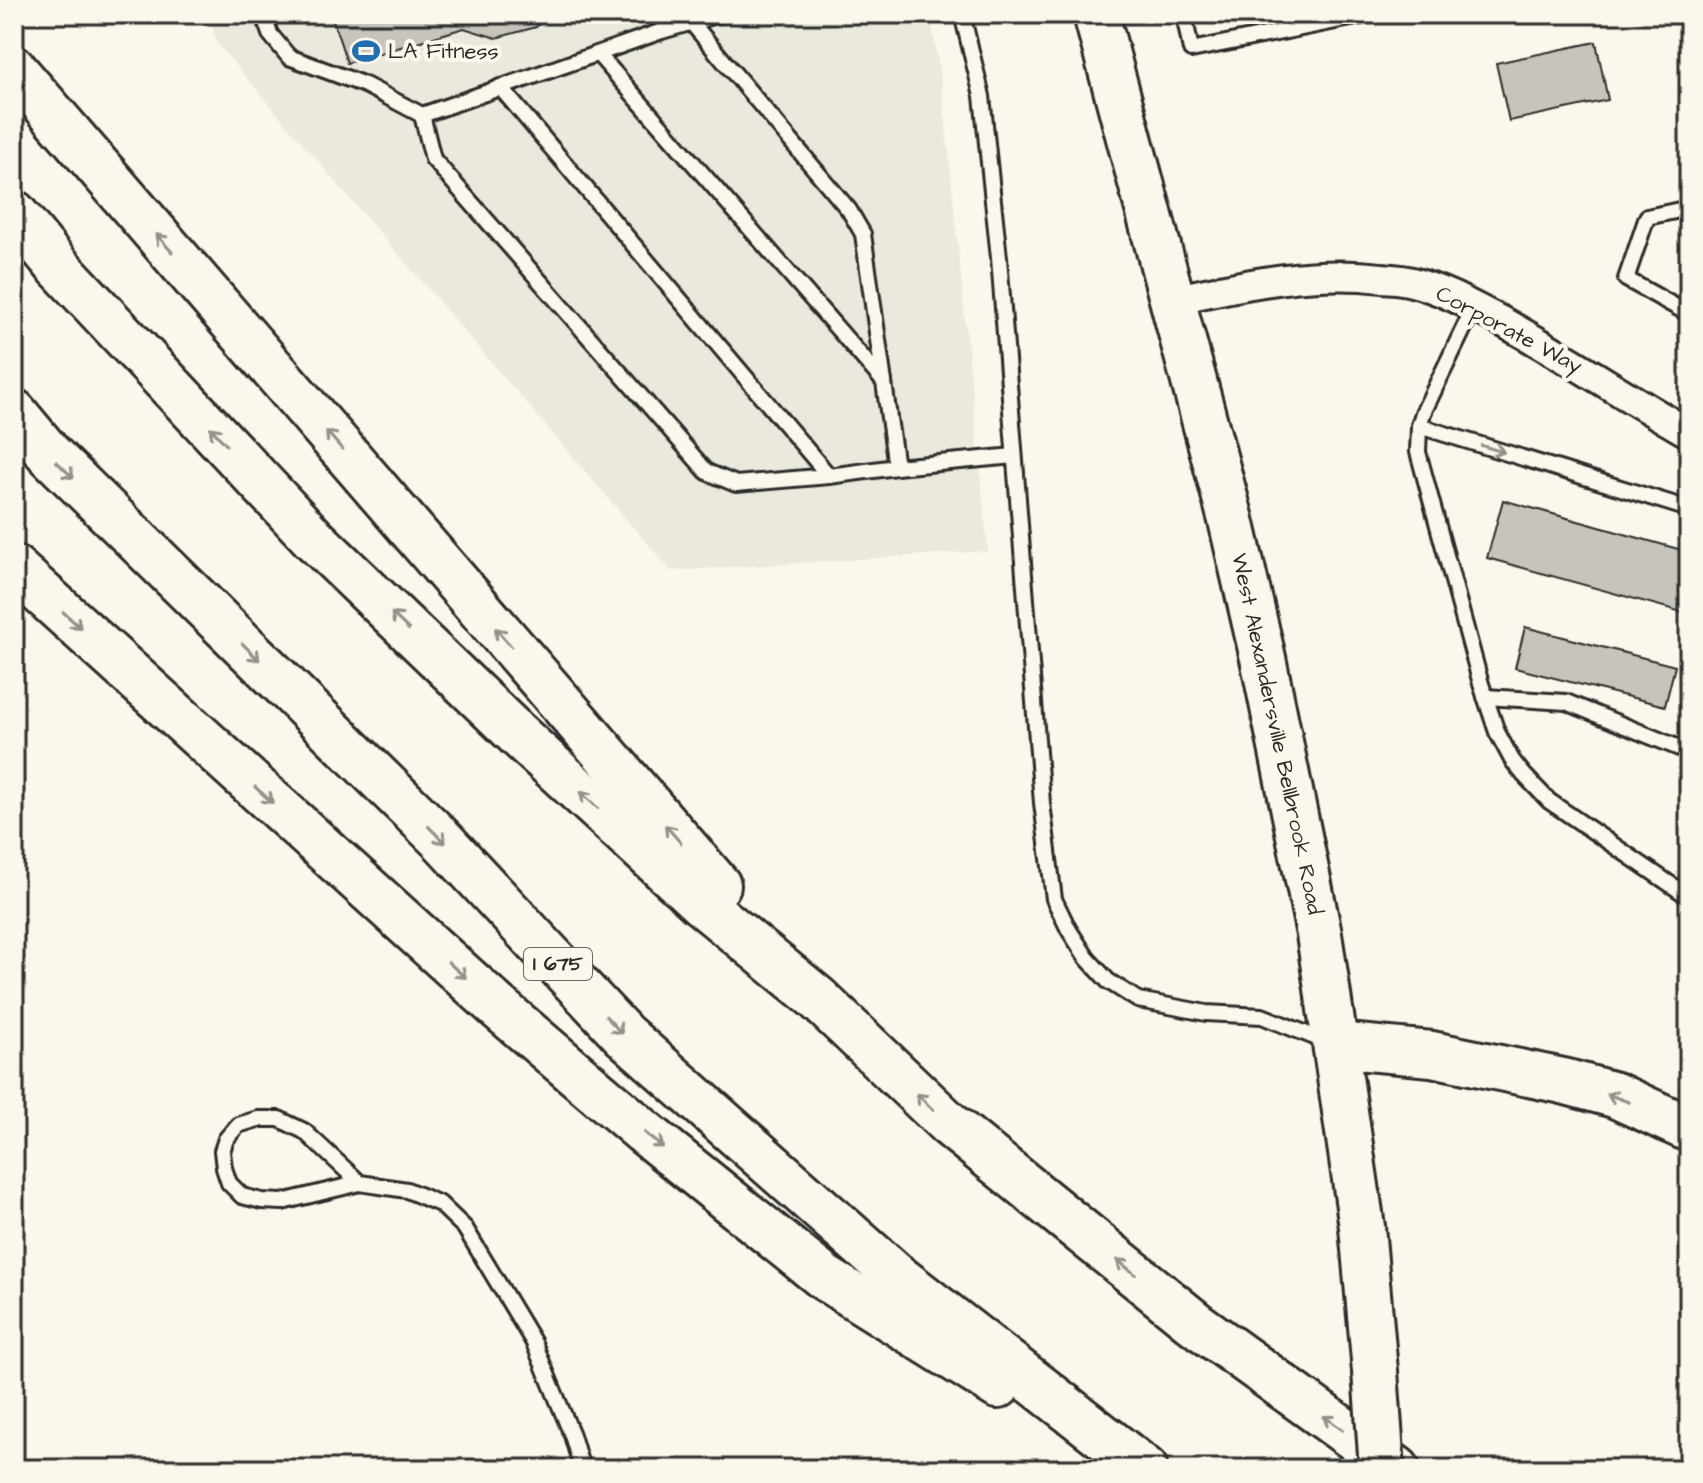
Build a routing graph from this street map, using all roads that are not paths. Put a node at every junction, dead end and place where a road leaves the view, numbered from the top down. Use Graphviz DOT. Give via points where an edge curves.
graph roads {
  1 [pos="263,14"];
  2 [pos="720,14"];
  3 [pos="962,14"];
  4 [pos="1096,14"];
  5 [pos="1184,14"];
  6 [pos="1371,14"];
  7 [pos="691,22"];
  8 [pos="598,54"];
  9 [pos="14,69"];
  10 [pos="500,87"];
  11 [pos="422,115"];
  12 [pos="1689,208"];
  13 [pos="14,213"];
  14 [pos="1172,300"];
  15 [pos="1474,307"];
  16 [pos="1689,314"];
  17 [pos="884,382"];
  18 [pos="14,412"];
  19 [pos="1419,426"];
  20 [pos="1689,433"];
  21 [pos="1014,456"];
  22 [pos="896,467"];
  23 [pos="829,476"];
  24 [pos="1689,509"];
  25 [pos="14,568"];
  26 [pos="1485,697"];
  27 [pos="1689,752"];
  28 [pos="1689,897"];
  29 [pos="817,998"];
  30 [pos="1336,1045"];
  31 [pos="1689,1129"];
  32 [pos="360,1183"];
  33 [pos="582,1469"];
  34 [pos="1132,1469"];
  35 [pos="1145,1469"];
  36 [pos="1382,1469"];
  37 [pos="1397,1469"];
  1 -- 11 [label="lane" via="270,34 289,57 365,85"];
  2 -- 7 [label="lane"];
  3 -- 21 [label="lane" via="982,96"];
  4 -- 14 [label="main road, West Alexandersville Bellbrook Road"];
  5 -- 6 [label="lane" via="1191,50"];
  7 -- 8 [label="lane"];
  7 -- 17 [label="lane" via="849,210 863,234"];
  8 -- 10 [label="lane"];
  8 -- 17 [label="lane"];
  29 -- 9 [label="main road, one-way"];
  10 -- 11 [label="lane"];
  10 -- 23 [label="lane"];
  11 -- 23 [label="lane" via="433,159 707,472 736,484"];
  12 -- 16 [label="lane" via="1647,217 1626,279"];
  29 -- 13 [label="main road, one-way" via="702,904 313,538"];
  14 -- 15 [label="street, Corporate Way" via="1259,282 1355,274 1410,281"];
  14 -- 30 [label="main road, West Alexandersville Bellbrook Road" via="1263,658"];
  15 -- 19 [label="lane"];
  15 -- 20 [label="street, Corporate Way"];
  17 -- 22 [label="lane"];
  18 -- 35 [label="main road, I 675, one-way" via="49,454 443,841 624,1035 894,1274"];
  19 -- 24 [label="lane, one-way"];
  19 -- 26 [label="lane" via="1418,452"];
  21 -- 22 [label="lane"];
  21 -- 30 [label="lane" via="1042,803 1054,899 1069,930 1108,981 1138,1000 1206,1013 1262,1016"];
  22 -- 23 [label="lane"];
  25 -- 34 [label="main road, one-way" via="499,1008 825,1278"];
  26 -- 27 [label="lane" via="1566,702"];
  26 -- 28 [label="lane" via="1512,760 1543,796"];
  37 -- 29 [label="main road, one-way" via="1196,1324 961,1134"];
  31 -- 30 [label="main road, one-way" via="1615,1095 1563,1081 1432,1054"];
  30 -- 36 [label="main road, West Alexandersville Bellbrook Road, bridge" via="1362,1227"];
  32 -- 32 [label="lane" via="304,1131 279,1119 238,1125 222,1151 229,1183 242,1196 262,1201 282,1202"];
  32 -- 33 [label="lane" via="407,1190 440,1204 465,1228 534,1343"];
}
